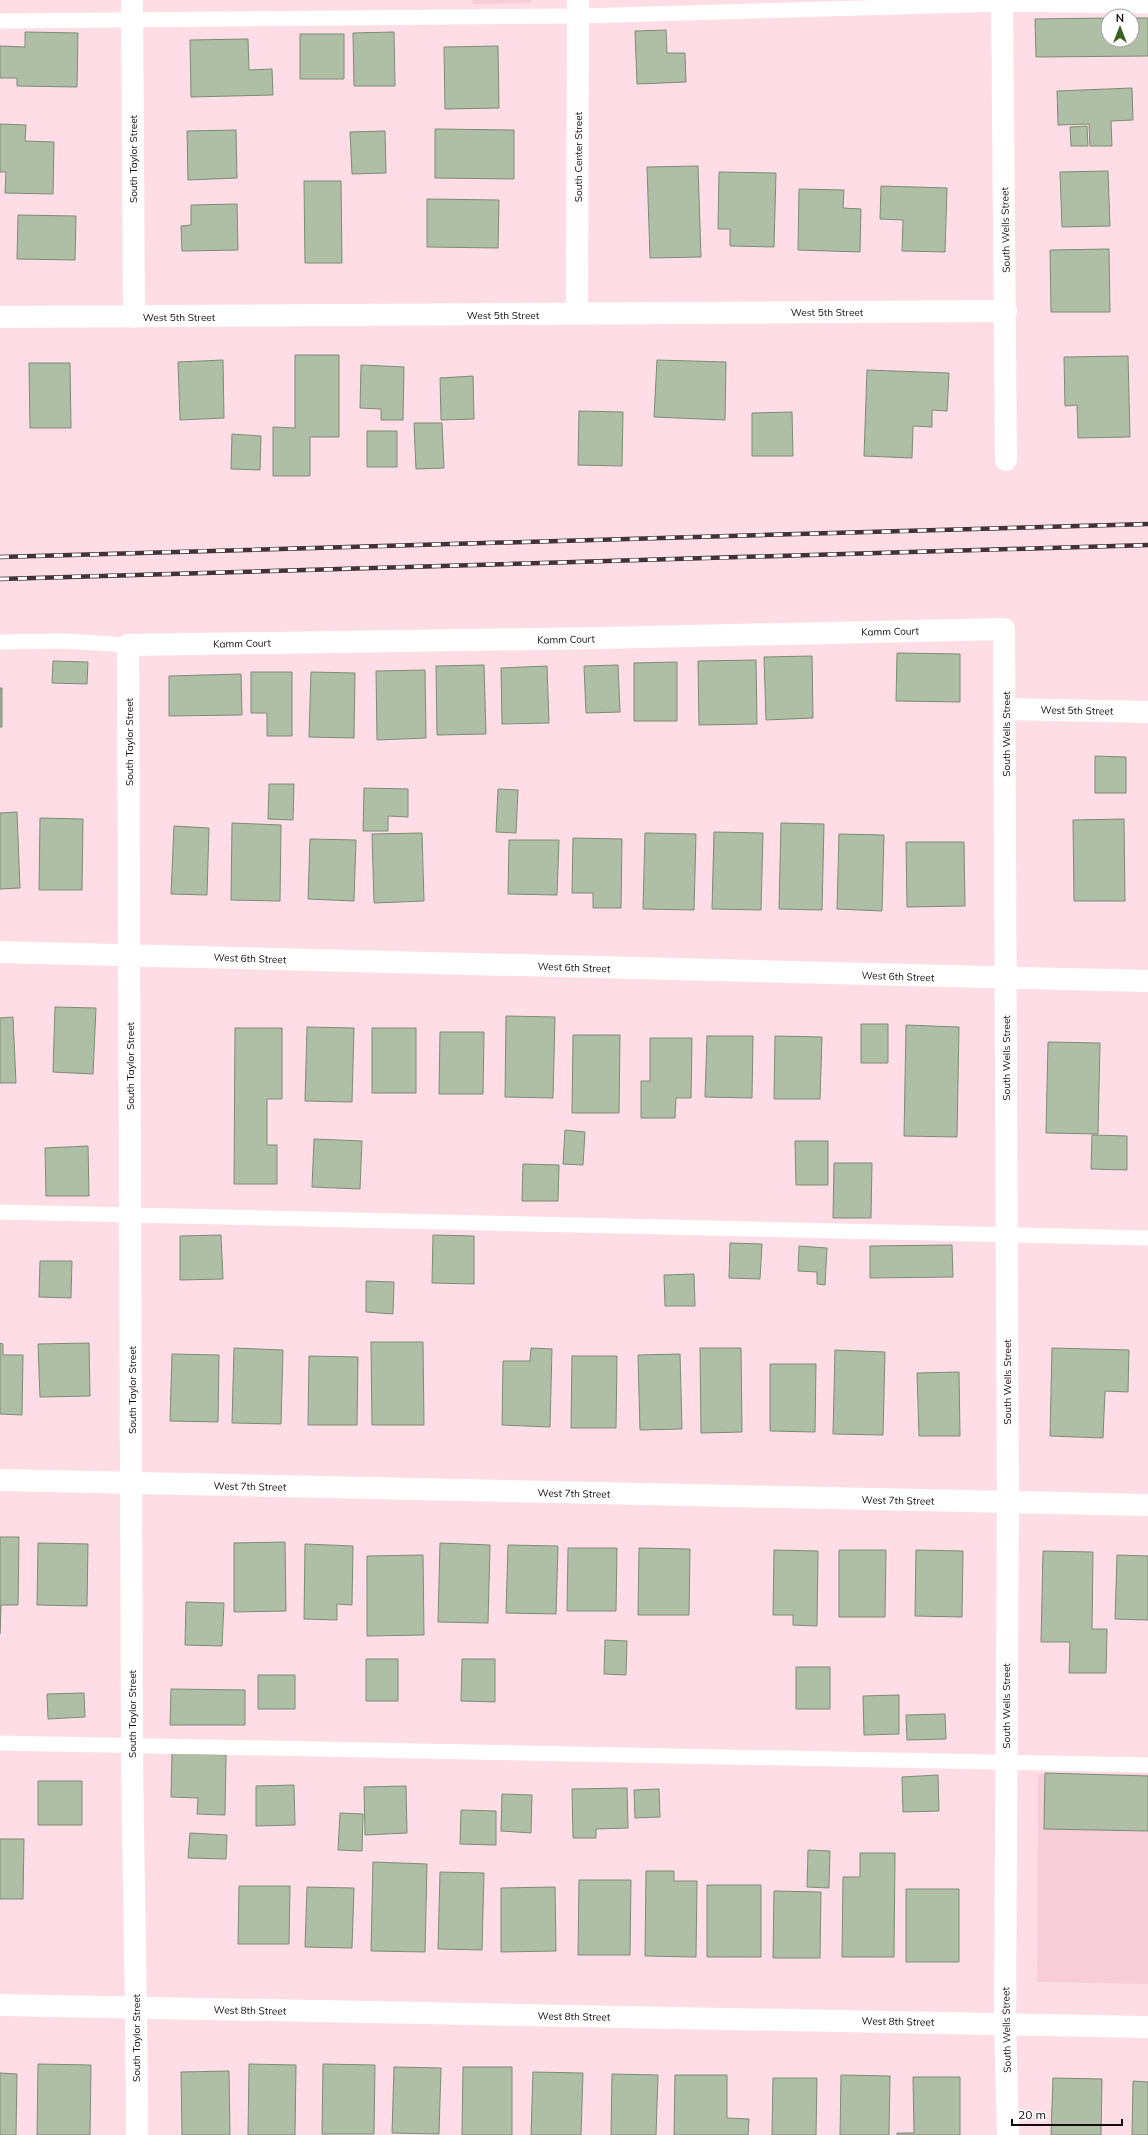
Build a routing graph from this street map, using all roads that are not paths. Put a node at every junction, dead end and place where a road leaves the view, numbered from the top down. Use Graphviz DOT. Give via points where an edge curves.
graph roads {
  1 [pos="1002,2"];
  2 [pos="1148,6"];
  3 [pos="578,8"];
  4 [pos="132,9"];
  5 [pos="0,21"];
  6 [pos="1006,311"];
  7 [pos="577,314"];
  8 [pos="0,317"];
  9 [pos="134,317"];
  10 [pos="1006,460"];
  11 [pos="1004,628"];
  12 [pos="0,642"];
  13 [pos="128,645"];
  14 [pos="1006,709"];
  15 [pos="1148,712"];
  16 [pos="0,952"];
  17 [pos="129,955"];
  18 [pos="1006,978"];
  19 [pos="1148,981"];
  20 [pos="0,1212"];
  21 [pos="130,1215"];
  22 [pos="1007,1236"];
  23 [pos="1148,1238"];
  24 [pos="0,1480"];
  25 [pos="132,1484"];
  26 [pos="1008,1502"];
  27 [pos="1148,1505"];
  28 [pos="0,1742"];
  29 [pos="132,1745"];
  30 [pos="1006,1762"];
  31 [pos="1148,1765"];
  32 [pos="0,2005"];
  33 [pos="137,2009"];
  34 [pos="1005,2023"];
  35 [pos="1148,2027"];
  36 [pos="136,2135"];
  37 [pos="1008,2135"];
  1 -- 2 [label="lane"];
  1 -- 3 [label="lane"];
  1 -- 6 [label="street, South Wells Street"];
  3 -- 4 [label="lane"];
  3 -- 7 [label="street, South Center Street"];
  4 -- 5 [label="lane"];
  4 -- 9 [label="street, South Taylor Street"];
  6 -- 7 [label="street, West 5th Street"];
  6 -- 10 [label="street, South Wells Street"];
  7 -- 9 [label="street, West 5th Street"];
  8 -- 9 [label="street, West 5th Street"];
  11 -- 13 [label="street, Kamm Court" via="601,638"];
  11 -- 14 [label="street, South Wells Street"];
  12 -- 13 [label="lane" via="64,641"];
  13 -- 17 [label="street, South Taylor Street"];
  14 -- 15 [label="street, West 5th Street"];
  14 -- 18 [label="street, South Wells Street"];
  16 -- 17 [label="street, West 6th Street"];
  17 -- 18 [label="street, West 6th Street"];
  17 -- 21 [label="street, South Taylor Street"];
  18 -- 19 [label="street, West 6th Street"];
  18 -- 22 [label="street, South Wells Street"];
  20 -- 21 [label="lane"];
  21 -- 22 [label="lane"];
  21 -- 25 [label="street, South Taylor Street"];
  22 -- 23 [label="lane"];
  22 -- 26 [label="street, South Wells Street"];
  24 -- 25 [label="street, West 7th Street"];
  25 -- 26 [label="street, West 7th Street"];
  25 -- 29 [label="street, South Taylor Street"];
  26 -- 27 [label="street, West 7th Street"];
  26 -- 30 [label="street, South Wells Street"];
  28 -- 29 [label="lane"];
  29 -- 30 [label="lane"];
  29 -- 33 [label="street, South Taylor Street"];
  30 -- 31 [label="lane"];
  30 -- 34 [label="street, South Wells Street"];
  32 -- 33 [label="street, West 8th Street"];
  33 -- 34 [label="street, West 8th Street"];
  33 -- 36 [label="street, South Taylor Street"];
  34 -- 35 [label="street, West 8th Street"];
  34 -- 37 [label="street, South Wells Street"];
}
